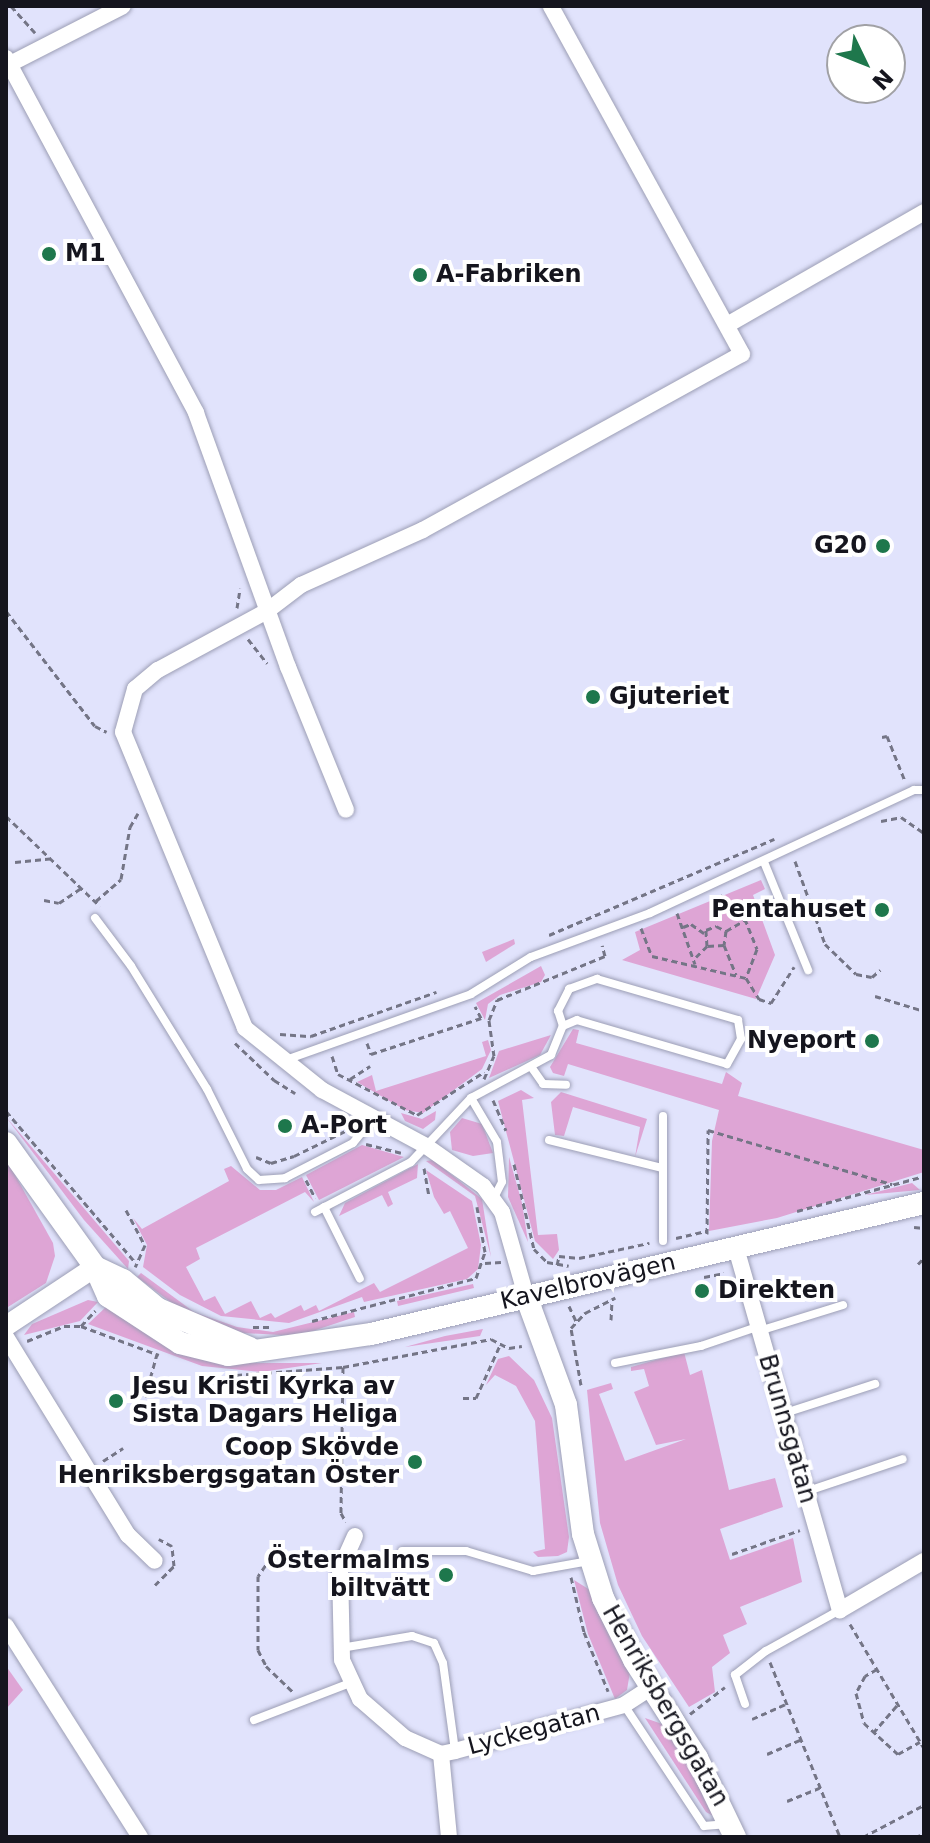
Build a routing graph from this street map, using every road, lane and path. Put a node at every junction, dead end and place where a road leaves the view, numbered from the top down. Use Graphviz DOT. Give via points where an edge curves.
graph roads {
  1 [pos="11,6"];
  2 [pos="123,6"];
  3 [pos="551,6"];
  4 [pos="40,38"];
  5 [pos="7,63"];
  6 [pos="924,212"];
  7 [pos="727,325"];
  8 [pos="240,583"];
  9 [pos="6,611"];
  10 [pos="267,611"];
  11 [pos="232,612"];
  12 [pos="108,724"];
  13 [pos="110,733"];
  14 [pos="882,737"];
  15 [pos="112,744"];
  16 [pos="892,788"];
  17 [pos="924,790"];
  18 [pos="133,798"];
  19 [pos="346,810"];
  20 [pos="138,813"];
  21 [pos="6,816"];
  22 [pos="878,822"];
  23 [pos="144,827"];
  24 [pos="924,833"];
  25 [pos="784,835"];
  26 [pos="55,858"];
  27 [pos="795,861"];
  28 [pos="15,862"];
  29 [pos="764,862"];
  30 [pos="83,887"];
  31 [pos="720,895"];
  32 [pos="44,900"];
  33 [pos="96,901"];
  34 [pos="103,911"];
  35 [pos="677,913"];
  36 [pos="95,918"];
  37 [pos="745,920"];
  38 [pos="683,927"];
  39 [pos="641,928"];
  40 [pos="726,931"];
  41 [pos="704,933"];
  42 [pos="547,936"];
  43 [pos="724,945"];
  44 [pos="707,946"];
  45 [pos="802,955"];
  46 [pos="605,956"];
  47 [pos="696,957"];
  48 [pos="695,964"];
  49 [pos="808,970"];
  50 [pos="880,970"];
  51 [pos="737,976"];
  52 [pos="746,978"];
  53 [pos="440,992"];
  54 [pos="875,996"];
  55 [pos="474,1004"];
  56 [pos="924,1011"];
  57 [pos="563,1026"];
  58 [pos="271,1033"];
  59 [pos="232,1036"];
  60 [pos="355,1046"];
  61 [pos="343,1050"];
  62 [pos="331,1054"];
  63 [pos="283,1062"];
  64 [pos="370,1066"];
  65 [pos="532,1068"];
  66 [pos="327,1069"];
  67 [pos="484,1072"];
  68 [pos="348,1080"];
  69 [pos="484,1080"];
  70 [pos="566,1085"];
  71 [pos="342,1088"];
  72 [pos="295,1093"];
  73 [pos="503,1095"];
  74 [pos="471,1098"];
  75 [pos="330,1107"];
  76 [pos="6,1111"];
  77 [pos="663,1116"];
  78 [pos="373,1118"];
  79 [pos="339,1131"];
  80 [pos="352,1133"];
  81 [pos="549,1140"];
  82 [pos="6,1143"];
  83 [pos="365,1143"];
  84 [pos="509,1143"];
  85 [pos="251,1152"];
  86 [pos="407,1154"];
  87 [pos="512,1155"];
  88 [pos="423,1157"];
  89 [pos="662,1168"];
  90 [pos="434,1171"];
  91 [pos="304,1176"];
  92 [pos="894,1184"];
  93 [pos="429,1196"];
  94 [pos="494,1198"];
  95 [pos="474,1200"];
  96 [pos="924,1203"];
  97 [pos="320,1209"];
  98 [pos="126,1210"];
  99 [pos="707,1231"];
  100 [pos="707,1238"];
  101 [pos="663,1241"];
  102 [pos="736,1248"];
  103 [pos="536,1257"];
  104 [pos="924,1258"];
  105 [pos="485,1263"];
  106 [pos="494,1264"];
  107 [pos="918,1264"];
  108 [pos="137,1265"];
  109 [pos="557,1266"];
  110 [pos="95,1267"];
  111 [pos="727,1272"];
  112 [pos="148,1274"];
  113 [pos="476,1278"];
  114 [pos="360,1279"];
  115 [pos="690,1279"];
  116 [pos="480,1285"];
  117 [pos="622,1295"];
  118 [pos="526,1296"];
  119 [pos="612,1299"];
  120 [pos="102,1304"];
  121 [pos="843,1305"];
  122 [pos="571,1315"];
  123 [pos="611,1320"];
  124 [pos="576,1321"];
  125 [pos="307,1322"];
  126 [pos="6,1326"];
  127 [pos="81,1326"];
  128 [pos="284,1327"];
  129 [pos="571,1328"];
  130 [pos="757,1329"];
  131 [pos="491,1330"];
  132 [pos="564,1331"];
  133 [pos="6,1337"];
  134 [pos="249,1337"];
  135 [pos="491,1339"];
  136 [pos="501,1343"];
  137 [pos="157,1354"];
  138 [pos="615,1363"];
  139 [pos="343,1367"];
  140 [pos="875,1384"];
  141 [pos="582,1392"];
  142 [pos="145,1397"];
  143 [pos="463,1398"];
  144 [pos="782,1414"];
  145 [pos="123,1448"];
  146 [pos="903,1459"];
  147 [pos="95,1465"];
  148 [pos="804,1492"];
  149 [pos="815,1524"];
  150 [pos="355,1536"];
  151 [pos="402,1551"];
  152 [pos="732,1554"];
  153 [pos="271,1557"];
  154 [pos="155,1561"];
  155 [pos="589,1561"];
  156 [pos="924,1561"];
  157 [pos="572,1581"];
  158 [pos="840,1610"];
  159 [pos="850,1625"];
  160 [pos="6,1626"];
  161 [pos="340,1648"];
  162 [pos="770,1662"];
  163 [pos="877,1669"];
  164 [pos="735,1675"];
  165 [pos="350,1683"];
  166 [pos="652,1687"];
  167 [pos="617,1702"];
  168 [pos="304,1703"];
  169 [pos="745,1704"];
  170 [pos="787,1704"];
  171 [pos="898,1704"];
  172 [pos="697,1709"];
  173 [pos="682,1710"];
  174 [pos="752,1719"];
  175 [pos="254,1720"];
  176 [pos="693,1725"];
  177 [pos="873,1733"];
  178 [pos="801,1739"];
  179 [pos="920,1742"];
  180 [pos="924,1748"];
  181 [pos="448,1752"];
  182 [pos="767,1754"];
  183 [pos="822,1787"];
  184 [pos="787,1801"];
  185 [pos="924,1805"];
  186 [pos="733,1829"];
  187 [pos="924,1834"];
  188 [pos="140,1837"];
  189 [pos="449,1837"];
  190 [pos="840,1837"];
  191 [pos="863,1837"];
  192 [pos="915,1837"];
  1 -- 4 [label="path"];
  2 -- 5 [label="street"];
  3 -- 7 [label="street"];
  5 -- 10 [label="street" via="196,413"];
  6 -- 7 [label="street"];
  7 -- 10 [label="street" via="742,354 423,530 301,585"];
  8 -- 11 [label="path" via="242,595"];
  9 -- 13 [label="path" via="95,726"];
  10 -- 19 [label="street"];
  10 -- 63 [label="street" via="147,678 126,708 123,732 241,1021"];
  12 -- 13 [label="path"];
  13 -- 15 [label="path"];
  14 -- 16 [label="path" via="887,736 905,782"];
  17 -- 29 [label="lane" via="914,790"];
  18 -- 20 [label="path"];
  20 -- 23 [label="path"];
  20 -- 33 [label="path" via="130,827 121,879"];
  21 -- 26 [label="path"];
  22 -- 24 [label="path" via="901,817"];
  25 -- 42 [label="path"];
  26 -- 28 [label="path"];
  26 -- 30 [label="path"];
  27 -- 50 [label="path" via="825,944 856,974 872,977"];
  29 -- 45 [label="lane"];
  29 -- 63 [label="lane" via="650,913 531,957 471,994"];
  30 -- 32 [label="path" via="59,903"];
  30 -- 33 [label="path"];
  31 -- 37 [label="path" via="741,909"];
  33 -- 34 [label="path"];
  35 -- 38 [label="path"];
  36 -- 78 [label="lane" via="124,954 207,1089 247,1169 268,1183 353,1143"];
  37 -- 40 [label="path"];
  37 -- 52 [label="path" via="757,949"];
  38 -- 41 [label="path" via="691,924"];
  38 -- 47 [label="path"];
  39 -- 48 [label="path" via="652,956"];
  40 -- 41 [label="path" via="716,926"];
  40 -- 43 [label="path"];
  41 -- 44 [label="path"];
  43 -- 44 [label="path"];
  43 -- 51 [label="path"];
  44 -- 47 [label="path"];
  45 -- 49 [label="lane"];
  45 -- 52 [label="path" via="771,1003 759,999"];
  46 -- 67 [label="path" via="497,1000 489,1020 494,1056"];
  47 -- 48 [label="path"];
  48 -- 51 [label="path"];
  51 -- 52 [label="path"];
  53 -- 58 [label="path" via="427,991 311,1036"];
  54 -- 56 [label="path"];
  55 -- 60 [label="path" via="481,1018 371,1054 367,1042"];
  57 -- 57 [label="lane" via="577,1020 727,1064 741,1039 738,1020 597,979 569,989 558,1011"];
  57 -- 65 [label="lane" via="551,1055"];
  59 -- 72 [label="path" via="274,1080"];
  61 -- 62 [label="path"];
  62 -- 66 [label="path"];
  62 -- 68 [label="path" via="338,1074"];
  63 -- 78 [label="street"];
  64 -- 68 [label="path"];
  65 -- 70 [label="lane" via="543,1084"];
  65 -- 74 [label="lane"];
  67 -- 68 [label="path" via="417,1115"];
  67 -- 69 [label="path"];
  68 -- 71 [label="path"];
  73 -- 84 [label="path" via="492,1097"];
  74 -- 88 [label="lane"];
  74 -- 94 [label="lane" via="497,1142 502,1182"];
  75 -- 79 [label="path" via="330,1119"];
  76 -- 108 [label="path"];
  77 -- 89 [label="lane"];
  78 -- 88 [label="street"];
  79 -- 80 [label="path"];
  79 -- 85 [label="path" via="271,1163"];
  81 -- 89 [label="lane"];
  82 -- 110 [label="main road, Kavelbrovägen"];
  83 -- 86 [label="path"];
  87 -- 103 [label="path"];
  88 -- 90 [label="path"];
  88 -- 93 [label="path"];
  88 -- 94 [label="street" via="469,1173"];
  88 -- 97 [label="lane"];
  89 -- 101 [label="lane"];
  91 -- 97 [label="path"];
  92 -- 99 [label="path" via="708,1130"];
  94 -- 118 [label="street"];
  95 -- 105 [label="path"];
  96 -- 102 [label="main road, Kavelbrovägen"];
  97 -- 114 [label="lane"];
  98 -- 108 [label="path" via="145,1245"];
  99 -- 100 [label="path"];
  99 -- 101 [label="path"];
  101 -- 109 [label="path" via="579,1258 559,1256"];
  102 -- 118 [label="main road, Kavelbrovägen"];
  102 -- 130 [label="street, Brunnsgatan"];
  104 -- 107 [label="path"];
  105 -- 106 [label="path"];
  105 -- 113 [label="path"];
  108 -- 112 [label="path"];
  110 -- 126 [label="street"];
  110 -- 134 [label="main road, Kavelbrovägen" via="108,1296 180,1343 228,1355"];
  111 -- 115 [label="path"];
  113 -- 116 [label="path"];
  113 -- 125 [label="path"];
  117 -- 119 [label="path"];
  118 -- 134 [label="main road, Kavelbrovägen" via="295,1349"];
  118 -- 155 [label="main road, Henriksbergsgatan" via="566,1405"];
  119 -- 123 [label="path"];
  119 -- 124 [label="path"];
  120 -- 127 [label="path"];
  121 -- 130 [label="lane"];
  122 -- 124 [label="path"];
  124 -- 129 [label="path"];
  128 -- 134 [label="path"];
  129 -- 132 [label="path"];
  129 -- 141 [label="path"];
  130 -- 138 [label="lane"];
  130 -- 144 [label="street, Brunnsgatan"];
  131 -- 135 [label="path"];
  133 -- 154 [label="street" via="128,1535"];
  136 -- 143 [label="path" via="476,1398"];
  137 -- 142 [label="path"];
  139 -- 150 [label="path" via="341,1513"];
  140 -- 144 [label="lane"];
  144 -- 148 [label="street, Brunnsgatan"];
  145 -- 147 [label="path"];
  146 -- 148 [label="lane"];
  148 -- 149 [label="street, Brunnsgatan"];
  149 -- 152 [label="path"];
  149 -- 158 [label="street, Brunnsgatan"];
  150 -- 161 [label="street, Lyckegatan" via="340,1570"];
  151 -- 155 [label="lane" via="466,1551 533,1571"];
  153 -- 168 [label="path" via="258,1576 258,1650 266,1666"];
  155 -- 166 [label="main road, Henriksbergsgatan" via="615,1626"];
  156 -- 158 [label="street"];
  157 -- 167 [label="path"];
  158 -- 164 [label="lane" via="766,1651"];
  159 -- 163 [label="path"];
  160 -- 188 [label="street"];
  161 -- 165 [label="street, Lyckegatan"];
  161 -- 181 [label="lane" via="412,1636 434,1643 443,1663"];
  162 -- 170 [label="path"];
  163 -- 171 [label="path"];
  163 -- 177 [label="path" via="865,1676 856,1693 856,1707"];
  164 -- 169 [label="lane"];
  164 -- 172 [label="path"];
  165 -- 168 [label="lane"];
  165 -- 181 [label="street, Lyckegatan" via="381,1721"];
  166 -- 167 [label="street, Lyckegatan"];
  166 -- 186 [label="main road, Henriksbergsgatan"];
  167 -- 181 [label="street, Lyckegatan"];
  167 -- 186 [label="lane" via="704,1826"];
  168 -- 175 [label="lane"];
  170 -- 174 [label="path"];
  170 -- 178 [label="path"];
  171 -- 177 [label="path"];
  171 -- 179 [label="path"];
  173 -- 176 [label="path"];
  177 -- 179 [label="path" via="898,1754"];
  178 -- 182 [label="path"];
  178 -- 183 [label="path"];
  179 -- 180 [label="path"];
  181 -- 189 [label="street"];
  183 -- 184 [label="path"];
  183 -- 190 [label="path"];
  185 -- 191 [label="path"];
  187 -- 192 [label="path"];
}
